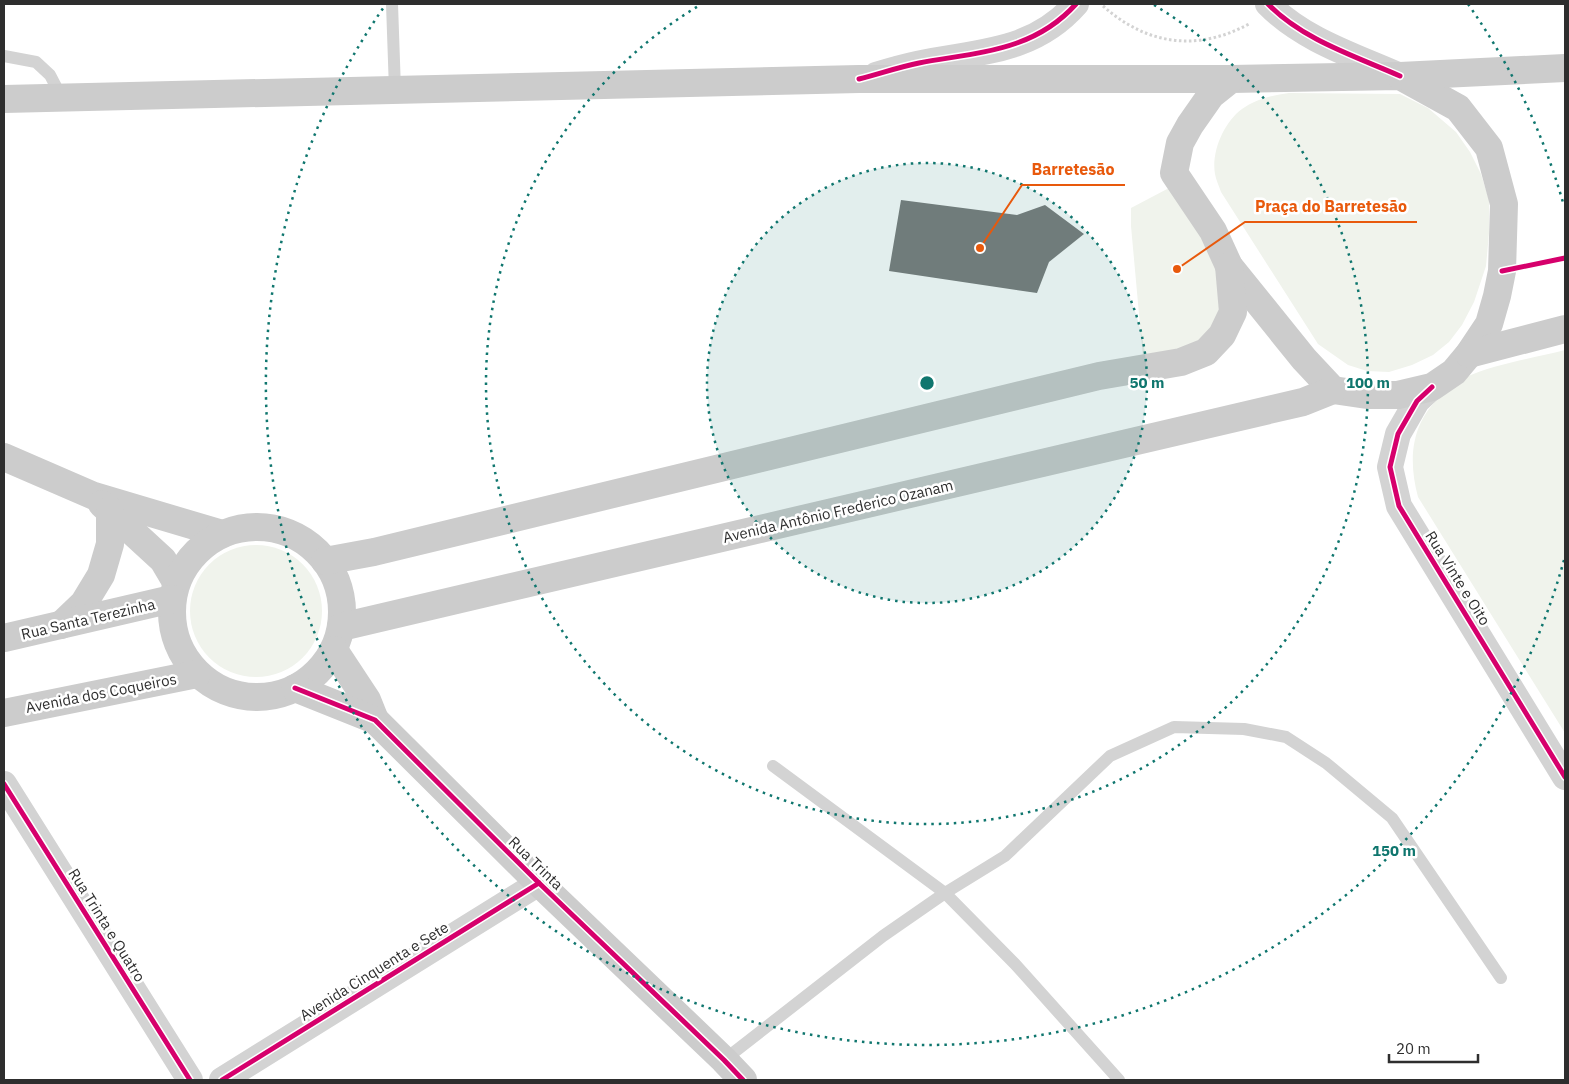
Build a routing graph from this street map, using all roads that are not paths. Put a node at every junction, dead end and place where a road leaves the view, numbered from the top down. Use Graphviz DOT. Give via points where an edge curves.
graph roads {
  1 [pos="392,4"];
  2 [pos="1076,4"];
  3 [pos="1270,6"];
  4 [pos="4,56"];
  5 [pos="1565,68"];
  6 [pos="1400,76"];
  7 [pos="860,79"];
  8 [pos="1231,79"];
  9 [pos="395,90"];
  10 [pos="62,98"];
  11 [pos="4,100"];
  12 [pos="1230,266"];
  13 [pos="1565,329"];
  14 [pos="1469,354"];
  15 [pos="1432,387"];
  16 [pos="1333,390"];
  17 [pos="4,457"];
  18 [pos="102,504"];
  19 [pos="222,534"];
  20 [pos="325,561"];
  21 [pos="174,591"];
  22 [pos="61,625"];
  23 [pos="4,638"];
  24 [pos="338,638"];
  25 [pos="198,674"];
  26 [pos="295,688"];
  27 [pos="4,712"];
  28 [pos="375,720"];
  29 [pos="772,766"];
  30 [pos="1565,777"];
  31 [pos="4,784"];
  32 [pos="539,884"];
  33 [pos="945,893"];
  34 [pos="1501,978"];
  35 [pos="724,1060"];
  36 [pos="190,1080"];
  37 [pos="222,1080"];
  38 [pos="743,1080"];
  39 [pos="1119,1080"];
  1 -- 9 [label="lane"];
  2 -- 7 [label="street" via="1053,24 1010,46"];
  3 -- 6 [label="street" via="1322,42"];
  4 -- 10 [label="lane" via="36,62 50,75"];
  5 -- 6 [label="main road"];
  6 -- 8 [label="main road"];
  6 -- 14 [label="main road" via="1458,108 1489,148 1504,204 1502,271 1497,296 1489,324"];
  7 -- 8 [label="main road"];
  7 -- 9 [label="main road"];
  8 -- 12 [label="main road" via="1211,95 1187,131 1180,143 1174,173 1213,231"];
  9 -- 10 [label="main road"];
  10 -- 11 [label="main road"];
  12 -- 16 [label="main road" via="1304,359"];
  12 -- 20 [label="main road" via="1233,312 1222,335 1206,352 1181,362 1099,376 374,552"];
  13 -- 14 [label="main road"];
  14 -- 15 [label="main road" via="1454,372"];
  15 -- 16 [label="main road" via="1398,395"];
  15 -- 30 [label="street, Rua Vinte e Oito" via="1417,401 1398,434 1390,467 1399,506"];
  16 -- 24 [label="main road, Avenida Antônio Frederico Ozanam" via="1303,402"];
  17 -- 18 [label="main road"];
  18 -- 19 [label="main road"];
  18 -- 21 [label="main road" via="164,560"];
  18 -- 22 [label="main road" via="110,544 101,575 84,603"];
  19 -- 20 [label="main road" via="244,528 267,528 289,534 309,545"];
  19 -- 21 [label="main road" via="202,546 187,562"];
  20 -- 24 [label="main road" via="336,581 342,604"];
  21 -- 22 [label="main road, Rua Santa Terezinha"];
  21 -- 25 [label="main road" via="172,626 181,652"];
  22 -- 23 [label="main road, Rua Santa Terezinha"];
  24 -- 26 [label="main road" via="315,674"];
  24 -- 28 [label="main road, Rua Trinta"];
  25 -- 26 [label="main road" via="214,686 254,697 276,695"];
  25 -- 27 [label="main road, Avenida dos Coqueiros"];
  26 -- 28 [label="main road, Rua Trinta"];
  28 -- 32 [label="main road, Rua Trinta"];
  29 -- 33 [label="lane"];
  31 -- 36 [label="street, Rua Trinta e Quatro"];
  32 -- 35 [label="main road, Rua Trinta"];
  32 -- 37 [label="street, Avenida Cinquenta e Sete"];
  33 -- 34 [label="lane" via="1005,856 1110,756 1174,727 1244,729 1286,737 1326,763 1392,818"];
  33 -- 35 [label="lane" via="883,936"];
  33 -- 39 [label="lane" via="1015,964"];
  35 -- 38 [label="main road, Rua Trinta"];
}
